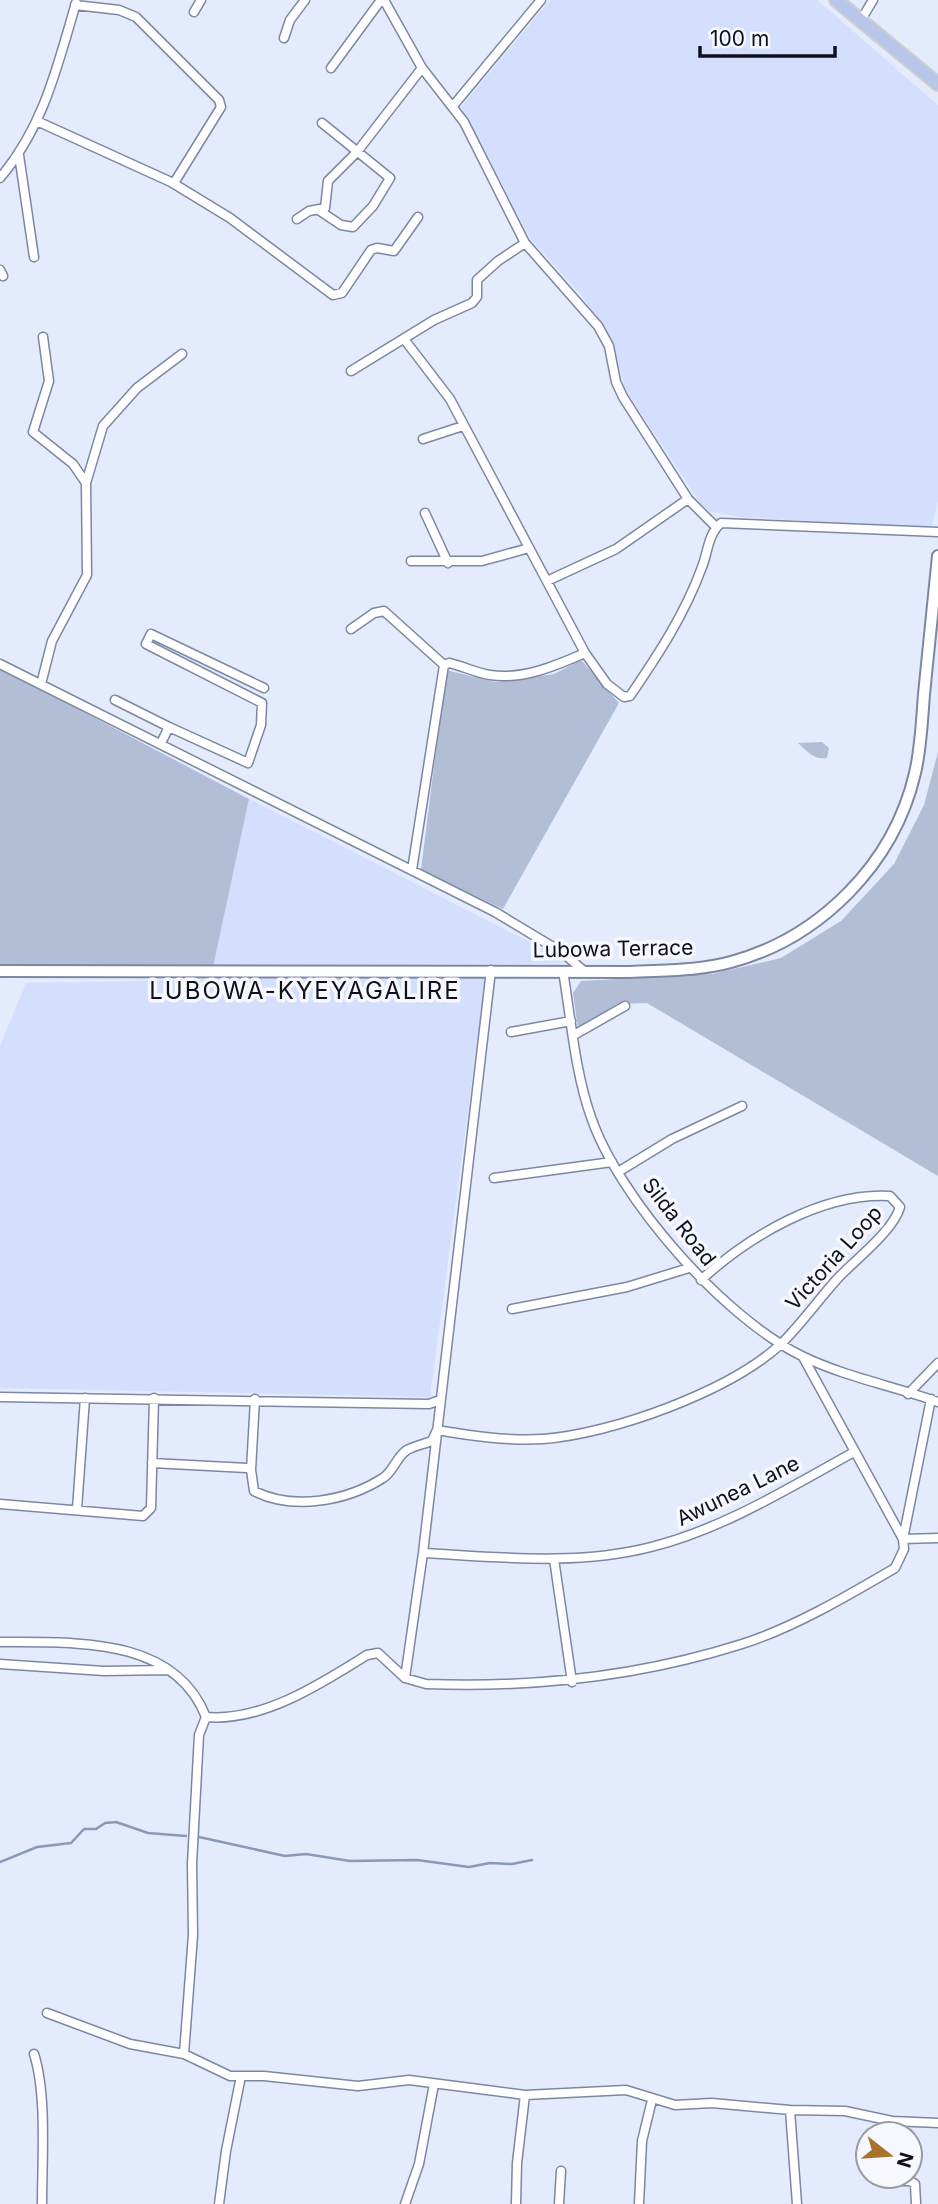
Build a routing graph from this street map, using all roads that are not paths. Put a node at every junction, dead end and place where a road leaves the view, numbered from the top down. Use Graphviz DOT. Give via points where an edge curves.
graph roads {
  1 [pos="201,0"];
  2 [pos="305,0"];
  3 [pos="383,0"];
  4 [pos="541,0"];
  5 [pos="836,0"];
  6 [pos="873,0"];
  7 [pos="76,3"];
  8 [pos="194,12"];
  9 [pos="860,20"];
  10 [pos="284,38"];
  11 [pos="331,68"];
  12 [pos="422,68"];
  13 [pos="938,84"];
  14 [pos="453,106"];
  15 [pos="39,122"];
  16 [pos="322,123"];
  17 [pos="357,152"];
  18 [pos="19,155"];
  19 [pos="0,178"];
  20 [pos="174,183"];
  21 [pos="320,211"];
  22 [pos="418,217"];
  23 [pos="297,219"];
  24 [pos="526,243"];
  25 [pos="34,257"];
  26 [pos="43,337"];
  27 [pos="404,339"];
  28 [pos="182,354"];
  29 [pos="351,371"];
  30 [pos="463,426"];
  31 [pos="423,439"];
  32 [pos="86,483"];
  33 [pos="688,499"];
  34 [pos="425,513"];
  35 [pos="716,527"];
  36 [pos="938,532"];
  37 [pos="529,548"];
  38 [pos="938,556"];
  39 [pos="411,561"];
  40 [pos="448,563"];
  41 [pos="547,581"];
  42 [pos="351,629"];
  43 [pos="584,653"];
  44 [pos="0,664"];
  45 [pos="444,665"];
  46 [pos="41,684"];
  47 [pos="264,688"];
  48 [pos="115,699"];
  49 [pos="169,727"];
  50 [pos="161,743"];
  51 [pos="412,870"];
  52 [pos="491,970"];
  53 [pos="0,971"];
  54 [pos="563,971"];
  55 [pos="584,971"];
  56 [pos="625,1006"];
  57 [pos="571,1021"];
  58 [pos="511,1032"];
  59 [pos="574,1035"];
  60 [pos="742,1106"];
  61 [pos="612,1162"];
  62 [pos="618,1172"];
  63 [pos="494,1178"];
  64 [pos="689,1268"];
  65 [pos="701,1280"];
  66 [pos="512,1309"];
  67 [pos="781,1344"];
  68 [pos="803,1357"];
  69 [pos="938,1363"];
  70 [pos="908,1394"];
  71 [pos="0,1397"];
  72 [pos="85,1398"];
  73 [pos="154,1398"];
  74 [pos="255,1399"];
  75 [pos="440,1400"];
  76 [pos="934,1401"];
  77 [pos="437,1430"];
  78 [pos="854,1452"];
  79 [pos="152,1463"];
  80 [pos="251,1471"];
  81 [pos="0,1504"];
  82 [pos="77,1509"];
  83 [pos="938,1538"];
  84 [pos="903,1539"];
  85 [pos="423,1553"];
  86 [pos="554,1559"];
  87 [pos="0,1642"];
  88 [pos="0,1664"];
  89 [pos="169,1670"];
  90 [pos="405,1678"];
  91 [pos="572,1682"];
  92 [pos="206,1717"];
  93 [pos="47,2012"];
  94 [pos="34,2054"];
  95 [pos="184,2054"];
  96 [pos="242,2076"];
  97 [pos="434,2084"];
  98 [pos="525,2095"];
  99 [pos="652,2100"];
  100 [pos="790,2110"];
  101 [pos="938,2123"];
  102 [pos="561,2171"];
  103 [pos="42,2204"];
  104 [pos="219,2204"];
  105 [pos="405,2204"];
  106 [pos="516,2204"];
  107 [pos="559,2204"];
  108 [pos="639,2204"];
  109 [pos="797,2204"];
  1 -- 8 [label="street"];
  2 -- 10 [label="street"];
  3 -- 11 [label="street"];
  3 -- 12 [label="street"];
  4 -- 14 [label="street"];
  5 -- 9 [label="main road"];
  6 -- 9 [label="street"];
  7 -- 15 [label="street"];
  7 -- 20 [label="street" via="136,17 219,100 220,107"];
  9 -- 13 [label="main road"];
  12 -- 14 [label="street"];
  12 -- 17 [label="street"];
  14 -- 24 [label="street"];
  15 -- 18 [label="street"];
  15 -- 20 [label="street"];
  16 -- 17 [label="street"];
  17 -- 21 [label="street" via="328,181 328,203"];
  17 -- 21 [label="street" via="389,175 390,181 353,227"];
  18 -- 19 [label="street"];
  18 -- 25 [label="street"];
  20 -- 22 [label="street" via="338,296 371,250 394,251"];
  21 -- 23 [label="street" via="309,211"];
  24 -- 27 [label="street" via="477,280 477,297 472,303"];
  24 -- 33 [label="street" via="598,326 608,345 619,390"];
  26 -- 32 [label="street" via="49,381 33,432 73,464"];
  27 -- 29 [label="street"];
  27 -- 30 [label="street" via="450,399"];
  28 -- 32 [label="street" via="137,388 110,418"];
  30 -- 31 [label="street"];
  30 -- 37 [label="street"];
  32 -- 46 [label="street" via="87,575 52,641"];
  33 -- 35 [label="street"];
  33 -- 41 [label="street" via="616,548"];
  34 -- 40 [label="street"];
  35 -- 36 [label="street" via="728,522"];
  35 -- 43 [label="street" via="688,601 630,696 620,695 607,684"];
  37 -- 40 [label="street" via="482,561"];
  37 -- 41 [label="street"];
  38 -- 55 [label="street, Lubowa Terrace" via="919,755 911,790 885,847 843,900 773,948 729,962 684,969"];
  39 -- 40 [label="street"];
  41 -- 43 [label="street"];
  42 -- 45 [label="street" via="384,611"];
  43 -- 45 [label="street" via="509,677"];
  44 -- 46 [label="street"];
  45 -- 51 [label="street"];
  46 -- 50 [label="street"];
  47 -- 49 [label="street" via="152,634 146,645 262,703 261,725 248,763"];
  48 -- 49 [label="street"];
  49 -- 50 [label="street"];
  50 -- 51 [label="street"];
  51 -- 55 [label="street" via="517,925"];
  52 -- 53 [label="street, Lubowa Terrace"];
  52 -- 54 [label="street, Lubowa Terrace"];
  52 -- 75 [label="street"];
  54 -- 55 [label="street, Lubowa Terrace"];
  54 -- 57 [label="street, Silda Road"];
  56 -- 59 [label="street"];
  57 -- 58 [label="street"];
  57 -- 59 [label="street, Silda Road"];
  59 -- 61 [label="street, Silda Road" via="585,1099"];
  60 -- 62 [label="street" via="672,1139"];
  61 -- 62 [label="street, Silda Road"];
  61 -- 63 [label="street"];
  62 -- 64 [label="street, Silda Road"];
  64 -- 65 [label="street, Silda Road"];
  64 -- 66 [label="street" via="627,1287"];
  65 -- 67 [label="street, Silda Road"];
  65 -- 67 [label="street, Victoria Loop" via="731,1254 807,1212 851,1199 879,1196 896,1201 900,1207 897,1219"];
  67 -- 68 [label="street, Silda Road"];
  67 -- 77 [label="street" via="675,1405 578,1435 502,1440"];
  68 -- 70 [label="street, Silda Road"];
  68 -- 78 [label="street"];
  69 -- 70 [label="street"];
  70 -- 76 [label="street, Silda Road"];
  71 -- 72 [label="street"];
  72 -- 73 [label="street"];
  72 -- 82 [label="street"];
  73 -- 74 [label="street"];
  73 -- 79 [label="street"];
  74 -- 75 [label="street" via="429,1404"];
  74 -- 80 [label="street"];
  75 -- 77 [label="street"];
  76 -- 84 [label="street"];
  77 -- 80 [label="street" via="432,1441 405,1451 385,1477 323,1503 264,1496 254,1491"];
  77 -- 85 [label="street"];
  78 -- 84 [label="street"];
  78 -- 86 [label="street, Awunea Lane" via="701,1532 624,1553"];
  79 -- 80 [label="street"];
  79 -- 82 [label="street" via="148,1514"];
  81 -- 82 [label="street"];
  83 -- 84 [label="street"];
  84 -- 91 [label="street" via="904,1549 895,1568 744,1644"];
  85 -- 86 [label="street, Awunea Lane"];
  85 -- 90 [label="street"];
  86 -- 91 [label="street"];
  87 -- 89 [label="street" via="119,1648 145,1655"];
  88 -- 89 [label="street"];
  89 -- 92 [label="street" via="197,1696"];
  90 -- 91 [label="street" via="437,1684"];
  90 -- 92 [label="street" via="384,1656 367,1655 269,1706 230,1718"];
  92 -- 95 [label="street" via="199,1735"];
  93 -- 95 [label="street" via="130,2044"];
  94 -- 103 [label="street"];
  95 -- 96 [label="street" via="230,2076"];
  96 -- 97 [label="street" via="358,2086 409,2080"];
  96 -- 104 [label="street"];
  97 -- 98 [label="street"];
  97 -- 105 [label="street" via="419,2164"];
  98 -- 99 [label="street" via="626,2090"];
  98 -- 106 [label="street"];
  99 -- 100 [label="street"];
  99 -- 108 [label="street" via="642,2141"];
  100 -- 101 [label="street" via="845,2111 892,2121"];
  100 -- 109 [label="street"];
  102 -- 107 [label="street"];
}
